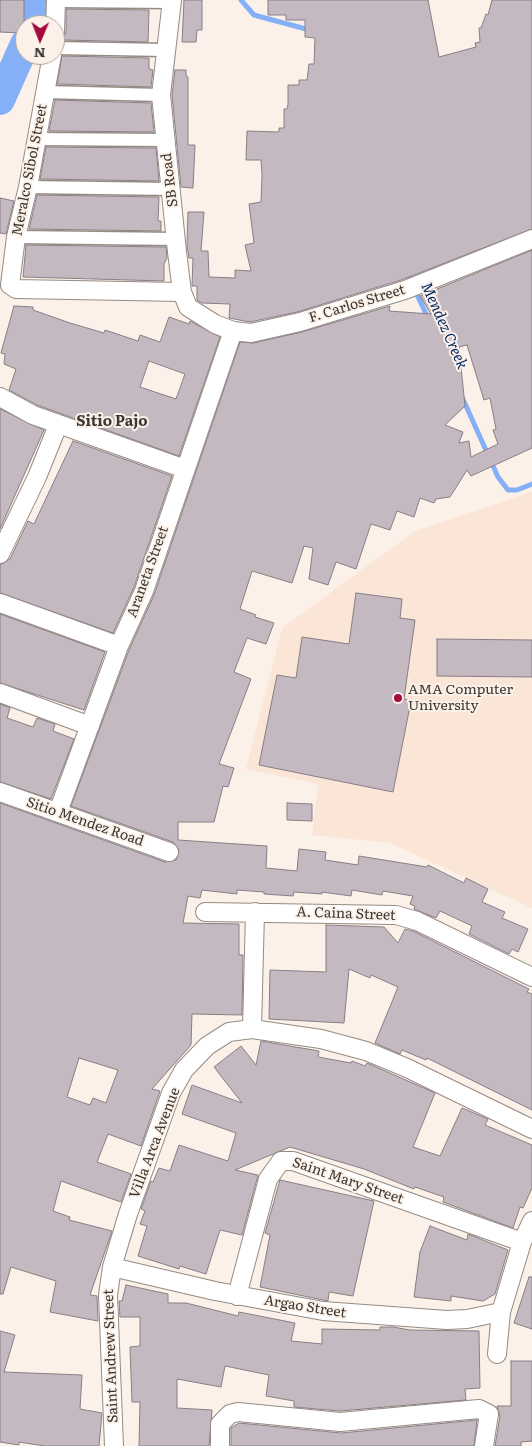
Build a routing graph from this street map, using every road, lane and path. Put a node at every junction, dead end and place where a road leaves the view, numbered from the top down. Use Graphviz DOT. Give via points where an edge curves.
graph roads {
  1 [pos="56,0"];
  2 [pos="172,1"];
  3 [pos="56,15"];
  4 [pos="65,48"];
  5 [pos="166,50"];
  6 [pos="50,65"];
  7 [pos="45,92"];
  8 [pos="161,95"];
  9 [pos="37,139"];
  10 [pos="165,140"];
  11 [pos="28,187"];
  12 [pos="171,189"];
  13 [pos="16,237"];
  14 [pos="176,239"];
  15 [pos="532,239"];
  16 [pos="182,292"];
  17 [pos="233,331"];
  18 [pos="0,397"];
  19 [pos="58,425"];
  20 [pos="185,469"];
  21 [pos="0,554"];
  22 [pos="0,603"];
  23 [pos="119,646"];
  24 [pos="0,693"];
  25 [pos="90,726"];
  26 [pos="0,792"];
  27 [pos="58,812"];
  28 [pos="170,852"];
  29 [pos="206,912"];
  30 [pos="256,912"];
  31 [pos="532,977"];
  32 [pos="252,1029"];
  33 [pos="532,1129"];
  34 [pos="532,1221"];
  35 [pos="522,1242"];
  36 [pos="112,1267"];
  37 [pos="237,1296"];
  38 [pos="500,1312"];
  39 [pos="497,1354"];
  40 [pos="114,1446"];
  41 [pos="220,1446"];
  42 [pos="484,1446"];
  1 -- 2 [label="street"];
  1 -- 3 [label="street"];
  2 -- 5 [label="street, SB Road"];
  4 -- 5 [label="street"];
  5 -- 8 [label="street, SB Road"];
  6 -- 7 [label="street, Meralco Sibol Street"];
  7 -- 8 [label="street"];
  7 -- 9 [label="street, Meralco Sibol Street"];
  8 -- 10 [label="street, SB Road"];
  9 -- 10 [label="street"];
  9 -- 11 [label="street, Meralco Sibol Street"];
  10 -- 12 [label="street, SB Road"];
  11 -- 12 [label="street"];
  11 -- 13 [label="street, Meralco Sibol Street"];
  12 -- 14 [label="street, SB Road"];
  13 -- 14 [label="street"];
  13 -- 16 [label="street, Meralco Sibol Street" via="10,285 16,289"];
  14 -- 16 [label="street, SB Road"];
  15 -- 17 [label="street, F. Carlos Street" via="405,290 300,322 250,333"];
  16 -- 17 [label="street, SB Road" via="188,307"];
  17 -- 20 [label="street, Araneta Street"];
  18 -- 19 [label="street"];
  19 -- 20 [label="street"];
  19 -- 21 [label="street"];
  20 -- 23 [label="street, Araneta Street" via="144,591"];
  22 -- 23 [label="street"];
  23 -- 25 [label="street, Araneta Street"];
  24 -- 25 [label="street"];
  25 -- 27 [label="street, Araneta Street"];
  26 -- 27 [label="street, Sitio Mendez Road"];
  27 -- 28 [label="street, Sitio Mendez Road"];
  29 -- 30 [label="street, A. Caina Street"];
  30 -- 31 [label="street, A. Caina Street" via="396,914"];
  30 -- 32 [label="street"];
  32 -- 33 [label="street, Villa Arca Avenue" via="321,1039 366,1052 407,1068"];
  32 -- 36 [label="street, Villa Arca Avenue" via="229,1032 207,1046 184,1070 171,1093"];
  34 -- 35 [label="street"];
  35 -- 37 [label="street, Saint Mary Street" via="293,1161 281,1161 268,1179"];
  35 -- 38 [label="street"];
  36 -- 37 [label="street, Argao Street"];
  36 -- 40 [label="street, Saint Andrew Street" via="108,1295"];
  37 -- 38 [label="street, Argao Street" via="362,1316 448,1320"];
  38 -- 39 [label="street"];
  41 -- 42 [label="street" via="220,1424 230,1414 238,1412 340,1422 479,1409 488,1414"];
}
